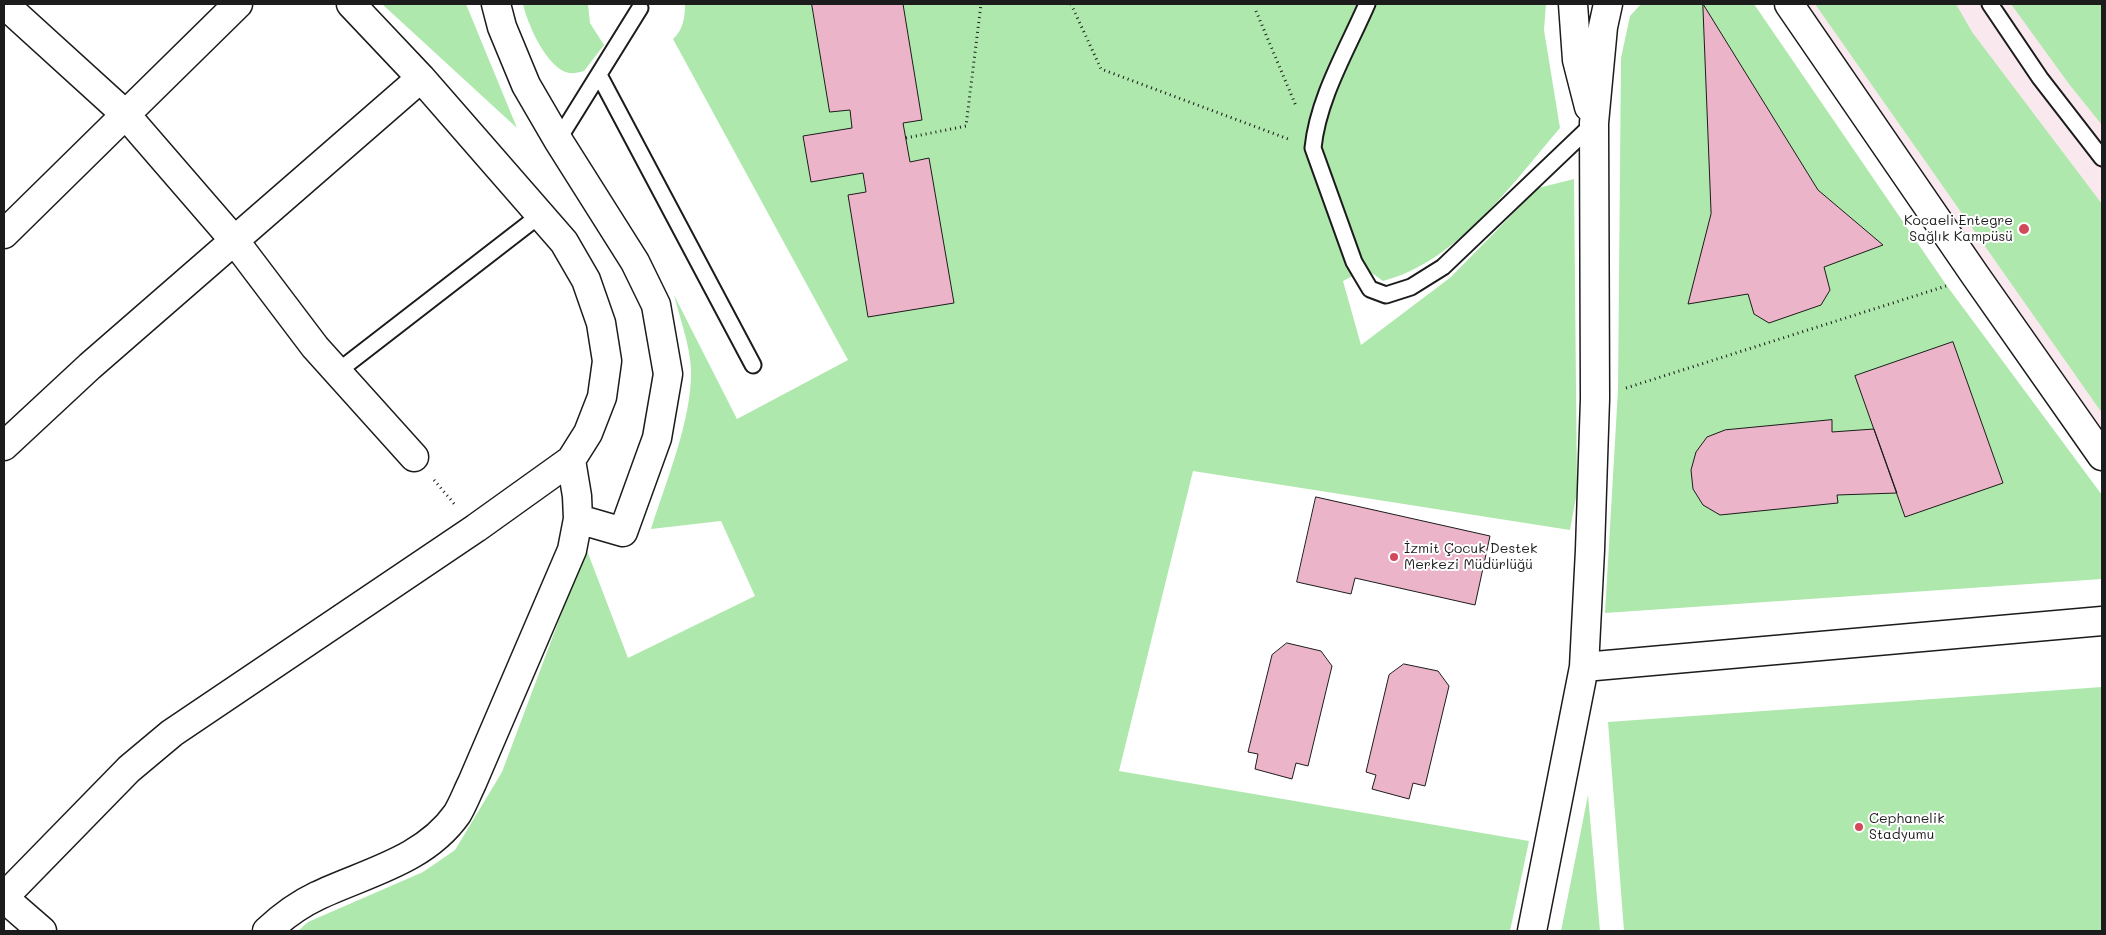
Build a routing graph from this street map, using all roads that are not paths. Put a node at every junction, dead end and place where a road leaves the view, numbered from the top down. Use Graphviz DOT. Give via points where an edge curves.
graph roads {
  1 [pos="4,4"];
  2 [pos="238,4"];
  3 [pos="351,4"];
  4 [pos="496,4"];
  5 [pos="1367,4"];
  6 [pos="1573,4"];
  7 [pos="1608,4"];
  8 [pos="1789,4"];
  9 [pos="1990,4"];
  10 [pos="640,8"];
  11 [pos="599,74"];
  12 [pos="421,78"];
  13 [pos="125,114"];
  14 [pos="1594,123"];
  15 [pos="558,140"];
  16 [pos="2102,158"];
  17 [pos="540,215"];
  18 [pos="4,234"];
  19 [pos="234,240"];
  20 [pos="753,365"];
  21 [pos="336,372"];
  22 [pos="4,446"];
  23 [pos="2102,456"];
  24 [pos="414,457"];
  25 [pos="571,460"];
  26 [pos="578,519"];
  27 [pos="2102,621"];
  28 [pos="1584,667"];
  29 [pos="4,897"];
  30 [pos="42,931"];
  31 [pos="267,931"];
  32 [pos="1532,931"];
  1 -- 13 [label="street"];
  2 -- 13 [label="street"];
  3 -- 12 [label="street"];
  4 -- 15 [label="street" via="526,85"];
  5 -- 14 [label="lane" via="1324,100 1313,148 1354,262 1370,289 1386,295 1411,287 1443,267"];
  6 -- 14 [label="street" via="1577,60"];
  7 -- 14 [label="street"];
  8 -- 23 [label="street"];
  9 -- 16 [label="lane" via="2040,78"];
  10 -- 11 [label="lane"];
  11 -- 15 [label="lane"];
  11 -- 20 [label="lane"];
  12 -- 17 [label="street"];
  12 -- 19 [label="street"];
  13 -- 18 [label="street"];
  13 -- 19 [label="street"];
  14 -- 28 [label="street" via="1595,399"];
  15 -- 26 [label="street" via="636,262 656,305 668,374 657,438 622,532"];
  17 -- 21 [label="lane"];
  17 -- 25 [label="street" via="564,242 586,280 601,324 607,361 602,397 588,432"];
  19 -- 21 [label="street"];
  19 -- 22 [label="street"];
  21 -- 24 [label="street"];
  25 -- 26 [label="street"];
  25 -- 29 [label="street" via="172,733 129,769"];
  26 -- 31 [label="street" via="572,550 456,814 434,838 414,853 316,896 291,910"];
  27 -- 28 [label="street"];
  28 -- 32 [label="street"];
  29 -- 30 [label="street"];
}
